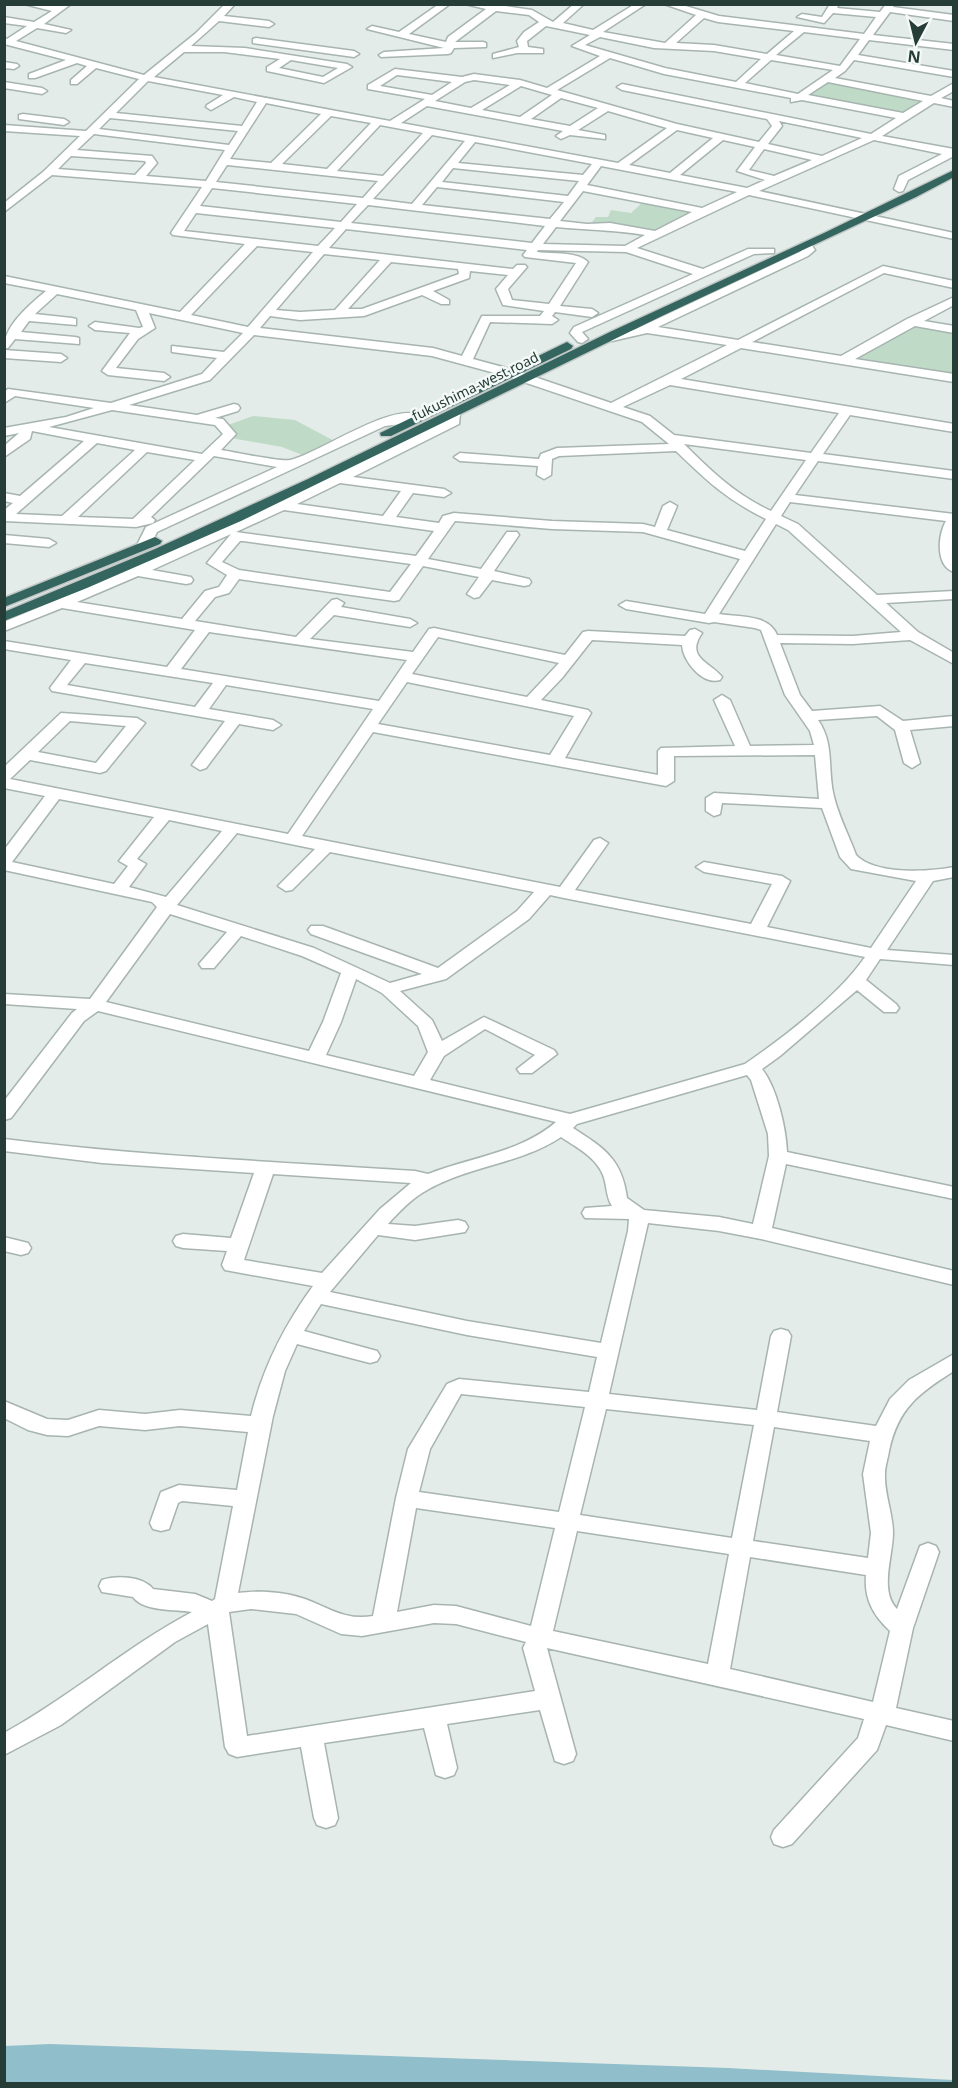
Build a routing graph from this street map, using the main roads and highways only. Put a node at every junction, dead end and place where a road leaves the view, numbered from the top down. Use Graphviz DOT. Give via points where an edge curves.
graph roads {
  1 [pos="953,156"];
  2 [pos="954,173"];
  3 [pos="4,603"];
  4 [pos="4,617"];
  1 -- 3 [label="highway, fukushima-west road" via="899,189 770,251 582,333 417,418 144,545"];
  2 -- 4 [label="highway, fukushima-west road" via="454,414 124,567"];
}
